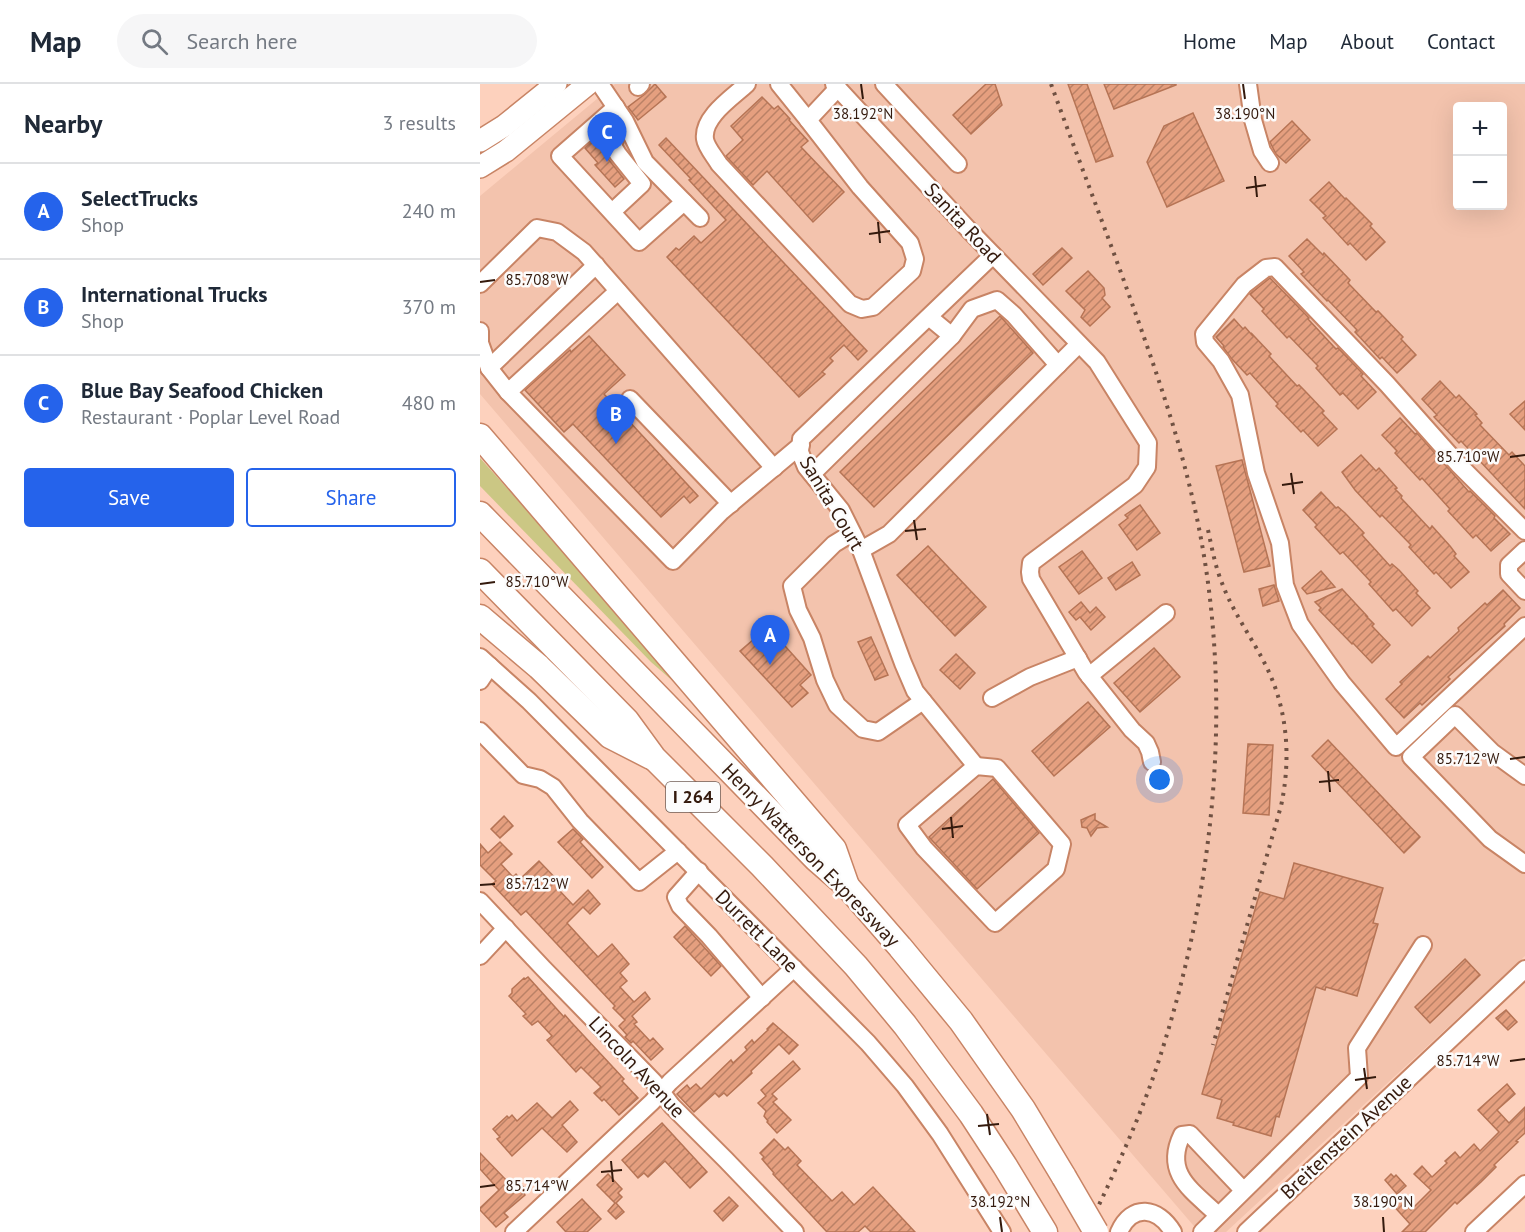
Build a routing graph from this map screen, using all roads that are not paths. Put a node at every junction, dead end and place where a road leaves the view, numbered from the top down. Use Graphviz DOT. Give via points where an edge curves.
graph roads {
  1 [pos="555,84"];
  2 [pos="588,84"];
  3 [pos="600,84"];
  4 [pos="747,84"];
  5 [pos="779,84"];
  6 [pos="884,84"];
  7 [pos="1248,84"];
  8 [pos="836,86"];
  9 [pos="619,112"];
  10 [pos="808,120"];
  11 [pos="480,141"];
  12 [pos="1270,163"];
  13 [pos="958,164"];
  14 [pos="480,167"];
  15 [pos="684,202"];
  16 [pos="612,212"];
  17 [pos="700,218"];
  18 [pos="993,255"];
  19 [pos="596,265"];
  20 [pos="480,284"];
  21 [pos="618,291"];
  22 [pos="929,316"];
  23 [pos="480,331"];
  24 [pos="952,336"];
  25 [pos="1079,344"];
  26 [pos="1058,365"];
  27 [pos="489,368"];
  28 [pos="508,392"];
  29 [pos="630,399"];
  30 [pos="480,436"];
  31 [pos="801,445"];
  32 [pos="774,468"];
  33 [pos="812,474"];
  34 [pos="731,504"];
  35 [pos="480,514"];
  36 [pos="1525,531"];
  37 [pos="852,533"];
  38 [pos="861,550"];
  39 [pos="1525,550"];
  40 [pos="480,571"];
  41 [pos="1525,591"];
  42 [pos="1166,613"];
  43 [pos="480,617"];
  44 [pos="1525,626"];
  45 [pos="1078,658"];
  46 [pos="485,662"];
  47 [pos="1089,676"];
  48 [pos="480,681"];
  49 [pos="993,698"];
  50 [pos="923,701"];
  51 [pos="480,731"];
  52 [pos="1396,747"];
  53 [pos="1411,757"];
  54 [pos="654,758"];
  55 [pos="1152,762"];
  56 [pos="976,766"];
  57 [pos="1525,776"];
  58 [pos="678,851"];
  59 [pos="1525,864"];
  60 [pos="699,871"];
  61 [pos="847,886"];
  62 [pos="480,901"];
  63 [pos="506,928"];
  64 [pos="1423,945"];
  65 [pos="480,956"];
  66 [pos="794,968"];
  67 [pos="1525,969"];
  68 [pos="762,998"];
  69 [pos="661,1092"];
  70 [pos="1525,1184"];
  71 [pos="1243,1190"];
  72 [pos="1218,1215"];
  73 [pos="1169,1226"];
  74 [pos="1043,1228"];
  75 [pos="514,1232"];
  76 [pos="795,1232"];
  77 [pos="1002,1232"];
  78 [pos="1096,1232"];
  79 [pos="1119,1232"];
  80 [pos="1202,1232"];
  81 [pos="1246,1232"];
  82 [pos="1474,1232"];
  1 -- 11 [label="main road"];
  2 -- 14 [label="main road" via="506,151"];
  3 -- 9 [label="street"];
  4 -- 10 [label="street" via="713,115 706,127 705,140 719,164 850,304 862,309 873,307 912,271 915,259 910,243 860,188"];
  5 -- 10 [label="street"];
  6 -- 13 [label="street"];
  7 -- 12 [label="street" via="1253,120 1262,151"];
  8 -- 10 [label="street"];
  8 -- 18 [label="street, Sanita Road"];
  9 -- 15 [label="street" via="645,162"];
  9 -- 16 [label="street" via="613,146 642,184"];
  9 -- 16 [label="street" via="560,156"];
  15 -- 16 [label="street" via="639,242"];
  15 -- 17 [label="street"];
  18 -- 22 [label="street, Sanita Court"];
  18 -- 25 [label="street, Sanita Road"];
  19 -- 20 [label="street" via="557,232 537,228"];
  19 -- 21 [label="street"];
  19 -- 27 [label="street"];
  21 -- 28 [label="street"];
  21 -- 32 [label="street"];
  22 -- 24 [label="street"];
  22 -- 31 [label="street, Sanita Court" via="801,440"];
  23 -- 27 [label="street"];
  24 -- 26 [label="street" via="972,309 997,300"];
  24 -- 33 [label="street"];
  25 -- 26 [label="street"];
  25 -- 45 [label="street, Sanita Road" via="1095,360 1148,443 1148,459 1145,473 1135,485 1031,563 1031,579"];
  26 -- 38 [label="street" via="889,534"];
  27 -- 28 [label="street"];
  28 -- 34 [label="street" via="673,561"];
  29 -- 34 [label="street"];
  30 -- 61 [label="highway" via="834,849"];
  31 -- 32 [label="street"];
  31 -- 33 [label="street, Sanita Court" via="800,452"];
  32 -- 34 [label="street"];
  33 -- 37 [label="street, Sanita Court" via="841,510"];
  35 -- 61 [label="highway, Henry Watterson Expressway / I 264" via="816,859"];
  36 -- 52 [label="street" via="1275,267 1266,268 1244,285 1204,334 1205,342 1240,395 1256,473 1280,543 1285,585 1300,624 1342,683"];
  37 -- 38 [label="street, Sanita Court"];
  37 -- 50 [label="street" via="834,544 792,586 825,680 837,705 863,729 878,732"];
  38 -- 50 [label="street, Sanita Court" via="903,663"];
  39 -- 41 [label="street" via="1509,565 1509,574"];
  40 -- 54 [label="highway, I 264" via="627,721"];
  42 -- 47 [label="street"];
  43 -- 54 [label="highway" via="610,736"];
  44 -- 52 [label="street"];
  45 -- 47 [label="street"];
  45 -- 49 [label="street" via="1030,677"];
  46 -- 48 [label="street"];
  46 -- 58 [label="street, Durrett Lane"];
  47 -- 55 [label="street" via="1146,743"];
  50 -- 56 [label="street, Sanita Court"];
  51 -- 58 [label="street" via="523,776 540,779 553,787 639,882"];
  52 -- 53 [label="street"];
  53 -- 57 [label="street" via="1455,715 1492,752"];
  53 -- 59 [label="street" via="1490,839"];
  54 -- 74 [label="highway, I 264" via="856,966 971,1114"];
  56 -- 56 [label="street" via="997,768 1062,844 1056,869 994,923 907,825"];
  58 -- 60 [label="street, Durrett Lane"];
  60 -- 66 [label="street, Durrett Lane"];
  60 -- 68 [label="street" via="676,897 680,906"];
  61 -- 78 [label="highway, Henry Watterson Expressway / I 264, bridge" via="961,1021 1023,1108"];
  62 -- 63 [label="street, Lincoln Avenue"];
  63 -- 65 [label="street"];
  63 -- 69 [label="street, Lincoln Avenue"];
  64 -- 71 [label="street" via="1357,1048 1359,1077"];
  66 -- 68 [label="street"];
  66 -- 77 [label="street, Durrett Lane" via="905,1086"];
  67 -- 81 [label="street, Breitenstein Avenue"];
  68 -- 69 [label="street"];
  69 -- 75 [label="street"];
  69 -- 76 [label="street, Lincoln Avenue"];
  70 -- 82 [label="street"];
  71 -- 72 [label="street"];
  71 -- 72 [label="street" via="1190,1134 1182,1135 1176,1164 1182,1181"];
  72 -- 80 [label="street"];
  73 -- 79 [label="street" via="1151,1213 1138,1212 1126,1219"];
}
